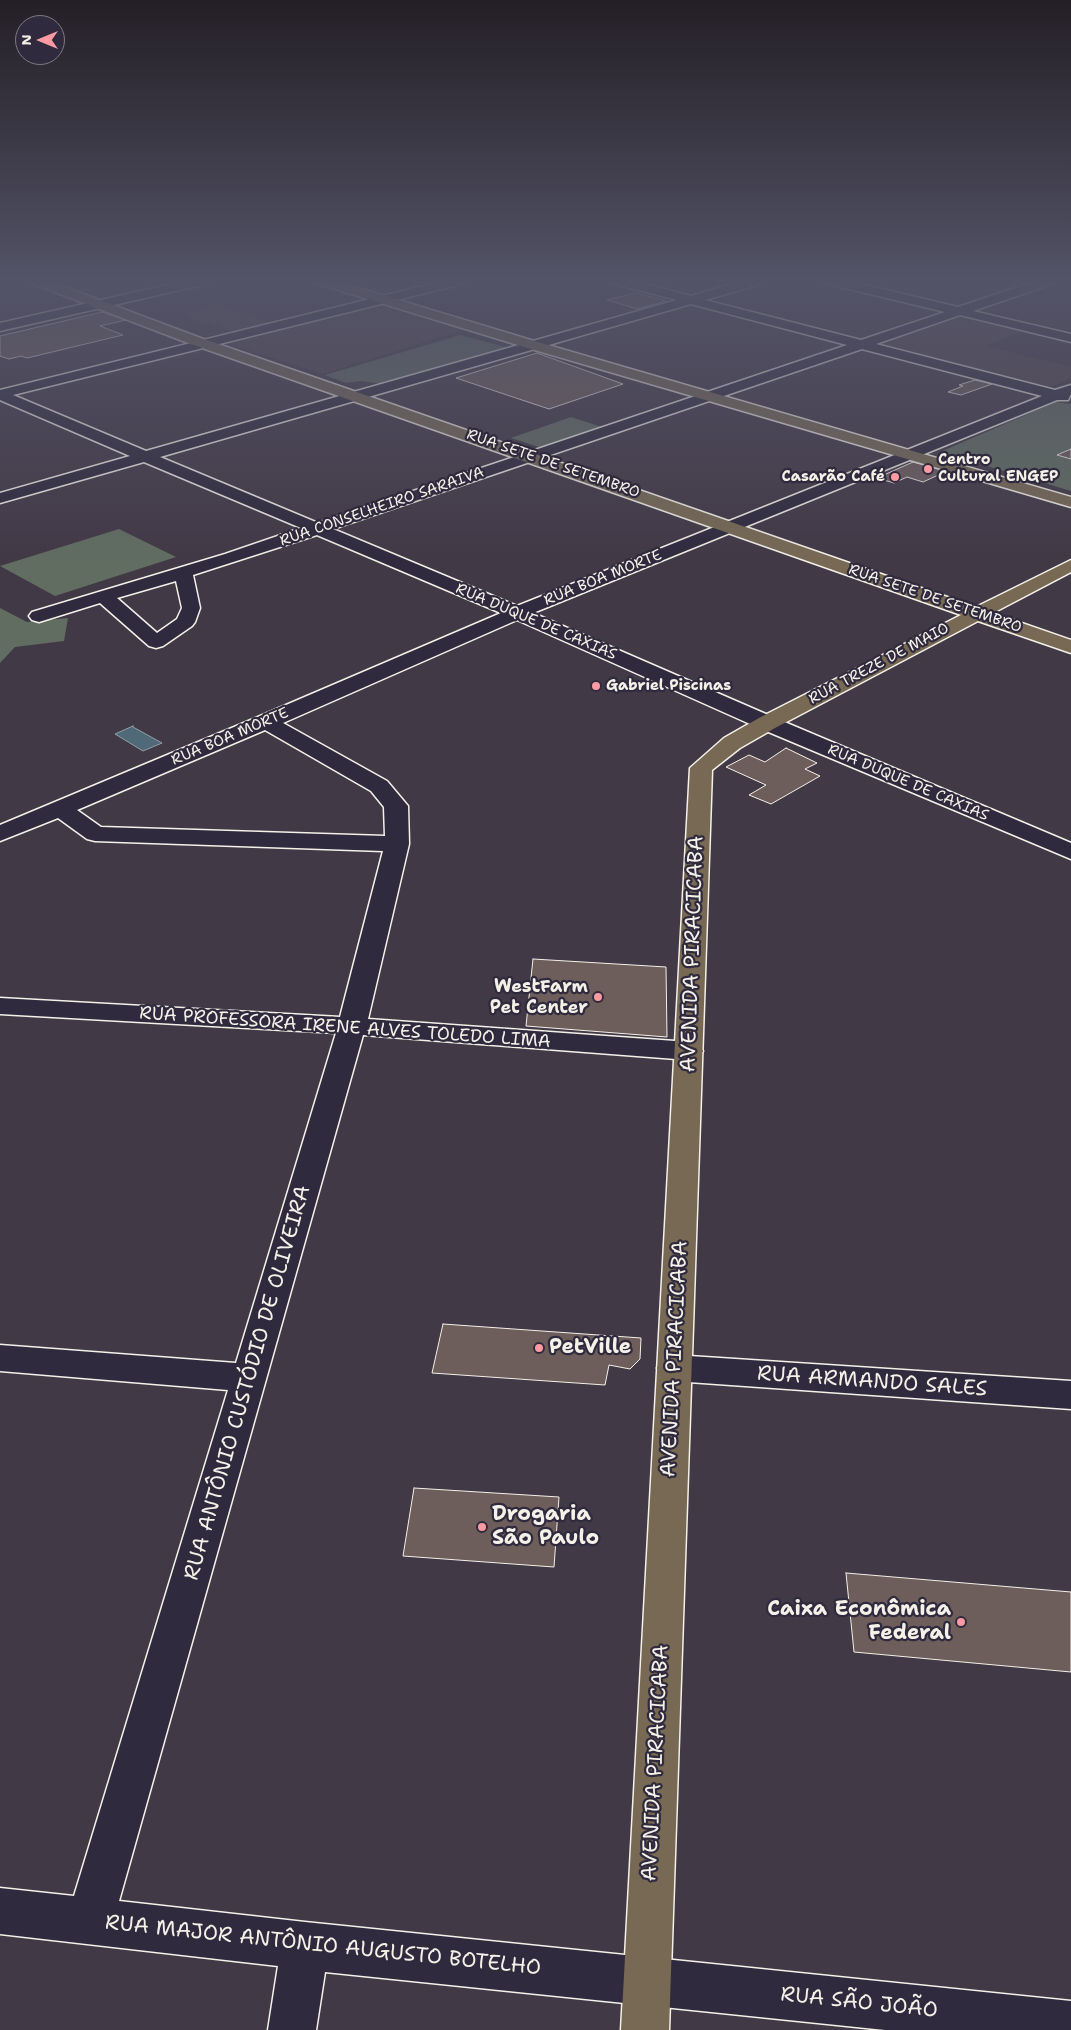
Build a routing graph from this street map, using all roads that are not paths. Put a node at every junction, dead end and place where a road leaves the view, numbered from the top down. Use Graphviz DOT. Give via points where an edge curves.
graph roads {
  1 [pos="81,375"];
  2 [pos="295,375"];
  3 [pos="433,375"];
  4 [pos="636,375"];
  5 [pos="773,375"];
  6 [pos="980,375"];
  7 [pos="1071,389"];
  8 [pos="0,395"];
  9 [pos="357,396"];
  10 [pos="710,396"];
  11 [pos="1064,397"];
  12 [pos="911,454"];
  13 [pos="144,456"];
  14 [pos="531,457"];
  15 [pos="0,498"];
  16 [pos="1071,502"];
  17 [pos="731,527"];
  18 [pos="315,529"];
  19 [pos="1071,564"];
  20 [pos="183,573"];
  21 [pos="104,597"];
  22 [pos="517,613"];
  23 [pos="973,614"];
  24 [pos="39,616"];
  25 [pos="1071,647"];
  26 [pos="266,722"];
  27 [pos="767,723"];
  28 [pos="60,808"];
  29 [pos="0,834"];
  30 [pos="398,844"];
  31 [pos="1071,852"];
  32 [pos="0,1006"];
  33 [pos="352,1026"];
  34 [pos="689,1051"];
  35 [pos="0,1358"];
  36 [pos="674,1368"];
  37 [pos="250,1378"];
  38 [pos="1071,1395"];
  39 [pos="0,1911"];
  40 [pos="90,1921"];
  41 [pos="305,1946"];
  42 [pos="647,1981"];
  43 [pos="1071,2025"];
  44 [pos="292,2030"];
  45 [pos="645,2030"];
  1 -- 8 [label="street"];
  2 -- 9 [label="main road, RUA SETE DE SETEMBRO"];
  3 -- 9 [label="street"];
  4 -- 10 [label="main road"];
  5 -- 10 [label="street, RUA CONSELHEIRO SARAIVA"];
  6 -- 11 [label="street"];
  7 -- 11 [label="street, RUA BOA MORTE"];
  8 -- 13 [label="street, RUA DUQUE DE CAXIAS"];
  9 -- 13 [label="street"];
  9 -- 14 [label="main road, RUA SETE DE SETEMBRO"];
  10 -- 12 [label="main road"];
  10 -- 14 [label="street, RUA CONSELHEIRO SARAIVA"];
  11 -- 12 [label="street, RUA BOA MORTE"];
  12 -- 16 [label="main road"];
  12 -- 17 [label="street, RUA BOA MORTE"];
  13 -- 15 [label="street"];
  13 -- 18 [label="street, RUA DUQUE DE CAXIAS"];
  14 -- 17 [label="main road, RUA SETE DE SETEMBRO"];
  14 -- 18 [label="street, RUA CONSELHEIRO SARAIVA"];
  17 -- 22 [label="street, RUA BOA MORTE"];
  17 -- 23 [label="main road, RUA SETE DE SETEMBRO"];
  18 -- 20 [label="street, RUA CONSELHEIRO SARAIVA"];
  18 -- 22 [label="street, RUA DUQUE DE CAXIAS"];
  19 -- 23 [label="main road, RUA TREZE DE MAIO"];
  20 -- 21 [label="street, RUA CONSELHEIRO SARAIVA"];
  20 -- 21 [label="street" via="191,608 185,622 156,642"];
  21 -- 24 [label="street, RUA CONSELHEIRO SARAIVA"];
  22 -- 26 [label="street, RUA BOA MORTE"];
  22 -- 27 [label="street, RUA DUQUE DE CAXIAS"];
  23 -- 25 [label="main road, RUA SETE DE SETEMBRO"];
  23 -- 27 [label="main road, RUA TREZE DE MAIO"];
  26 -- 28 [label="street, RUA BOA MORTE"];
  26 -- 30 [label="street, RUA ANTÔNIO CUSTÓDIO DE OLIVEIRA" via="379,786 396,806"];
  27 -- 31 [label="street, RUA DUQUE DE CAXIAS"];
  27 -- 34 [label="main road, AVENIDA PIRACICABA" via="732,743 700,768"];
  28 -- 29 [label="street, RUA BOA MORTE"];
  28 -- 30 [label="street" via="95,834"];
  30 -- 33 [label="street, RUA ANTÔNIO CUSTÓDIO DE OLIVEIRA"];
  32 -- 33 [label="street, RUA PROFESSORA IRENE ALVES TOLEDO LIMA"];
  33 -- 34 [label="street, RUA PROFESSORA IRENE ALVES TOLEDO LIMA"];
  33 -- 37 [label="street, RUA ANTÔNIO CUSTÓDIO DE OLIVEIRA"];
  34 -- 36 [label="main road, AVENIDA PIRACICABA"];
  35 -- 37 [label="street"];
  36 -- 38 [label="street, RUA ARMANDO SALES"];
  36 -- 42 [label="main road, AVENIDA PIRACICABA"];
  37 -- 40 [label="street, RUA ANTÔNIO CUSTÓDIO DE OLIVEIRA"];
  39 -- 40 [label="street, RUA MAJOR ANTÔNIO AUGUSTO BOTELHO"];
  40 -- 41 [label="street, RUA MAJOR ANTÔNIO AUGUSTO BOTELHO"];
  41 -- 42 [label="street, RUA MAJOR ANTÔNIO AUGUSTO BOTELHO"];
  41 -- 44 [label="street"];
  42 -- 43 [label="street, RUA SÃO JOÃO"];
  42 -- 45 [label="main road, AVENIDA PIRACICABA"];
}
